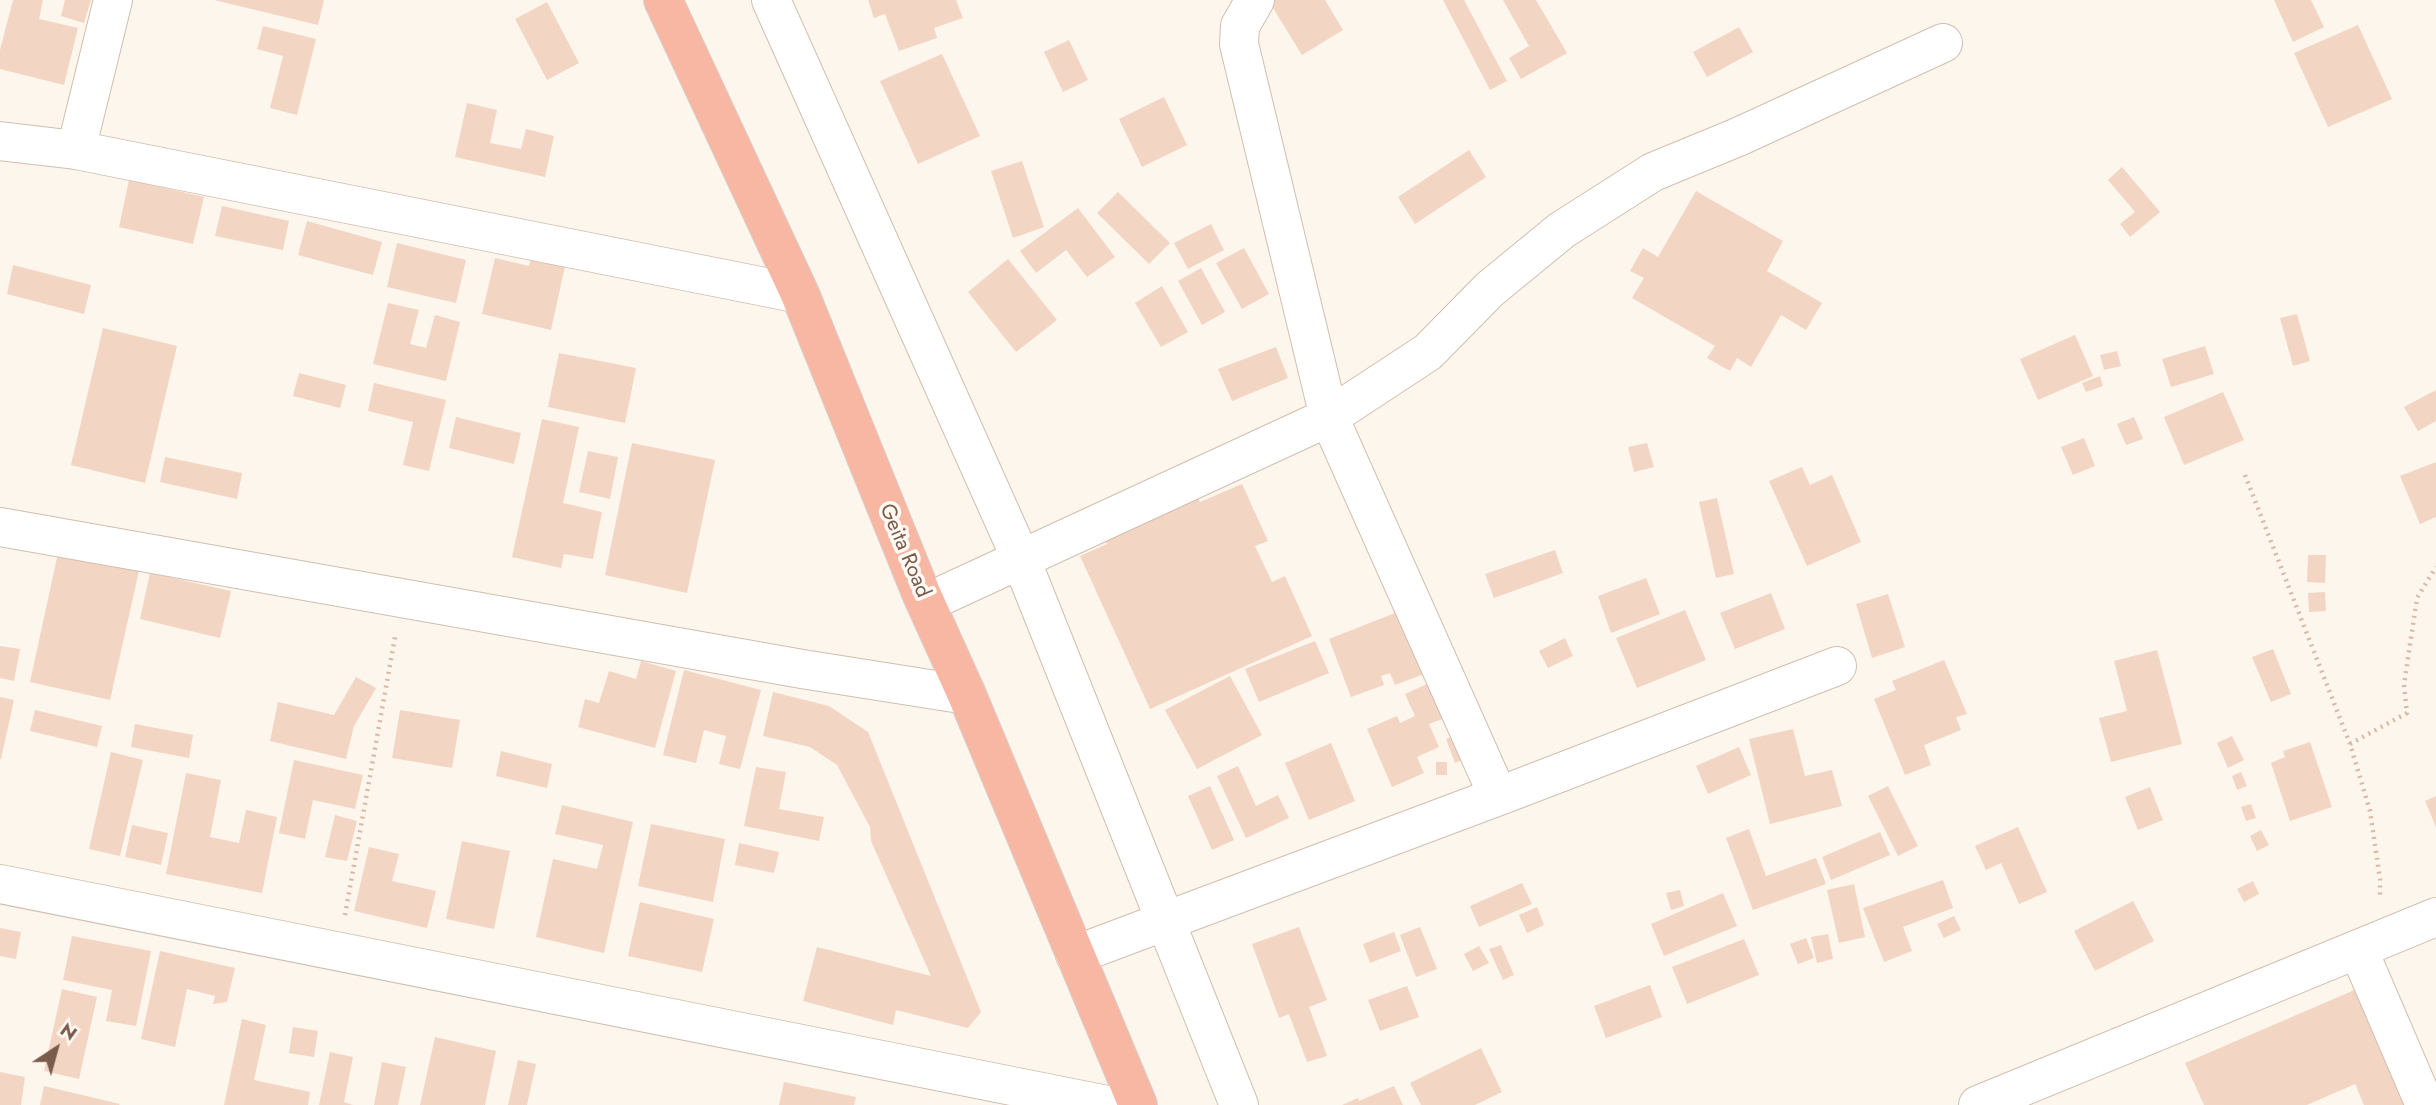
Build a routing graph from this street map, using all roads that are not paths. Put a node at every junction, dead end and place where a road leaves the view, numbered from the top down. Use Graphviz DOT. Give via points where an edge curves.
graph roads {
  1 [pos="113,0"];
  2 [pos="663,0"];
  3 [pos="771,0"];
  4 [pos="1255,0"];
  5 [pos="1943,43"];
  6 [pos="0,141"];
  7 [pos="76,150"];
  8 [pos="800,294"];
  9 [pos="1329,417"];
  10 [pos="0,527"];
  11 [pos="1022,560"];
  12 [pos="926,603"];
  13 [pos="1837,666"];
  14 [pos="967,695"];
  15 [pos="1498,796"];
  16 [pos="0,884"];
  17 [pos="2436,917"];
  18 [pos="1166,922"];
  19 [pos="2369,945"];
  20 [pos="1075,955"];
  21 [pos="1107,1105"];
  22 [pos="1138,1105"];
  23 [pos="1239,1105"];
  24 [pos="1978,1105"];
  25 [pos="2425,1105"];
  1 -- 7 [label="street"];
  2 -- 8 [label="highway, Geita Road"];
  3 -- 11 [label="street"];
  4 -- 9 [label="street" via="1240,26 1239,44"];
  5 -- 9 [label="street" via="1653,172 1562,230 1490,289 1428,352"];
  6 -- 7 [label="street"];
  7 -- 8 [label="street"];
  8 -- 12 [label="highway, Geita Road"];
  9 -- 11 [label="street"];
  9 -- 15 [label="street"];
  10 -- 14 [label="street" via="802,670"];
  11 -- 12 [label="street"];
  11 -- 18 [label="street"];
  12 -- 14 [label="highway, Geita Road"];
  13 -- 15 [label="street"];
  14 -- 20 [label="highway, Geita Road"];
  15 -- 18 [label="street"];
  16 -- 21 [label="street"];
  17 -- 19 [label="street"];
  18 -- 20 [label="street"];
  18 -- 23 [label="street"];
  19 -- 24 [label="street"];
  19 -- 25 [label="street"];
  20 -- 22 [label="highway, Geita Road"];
}
